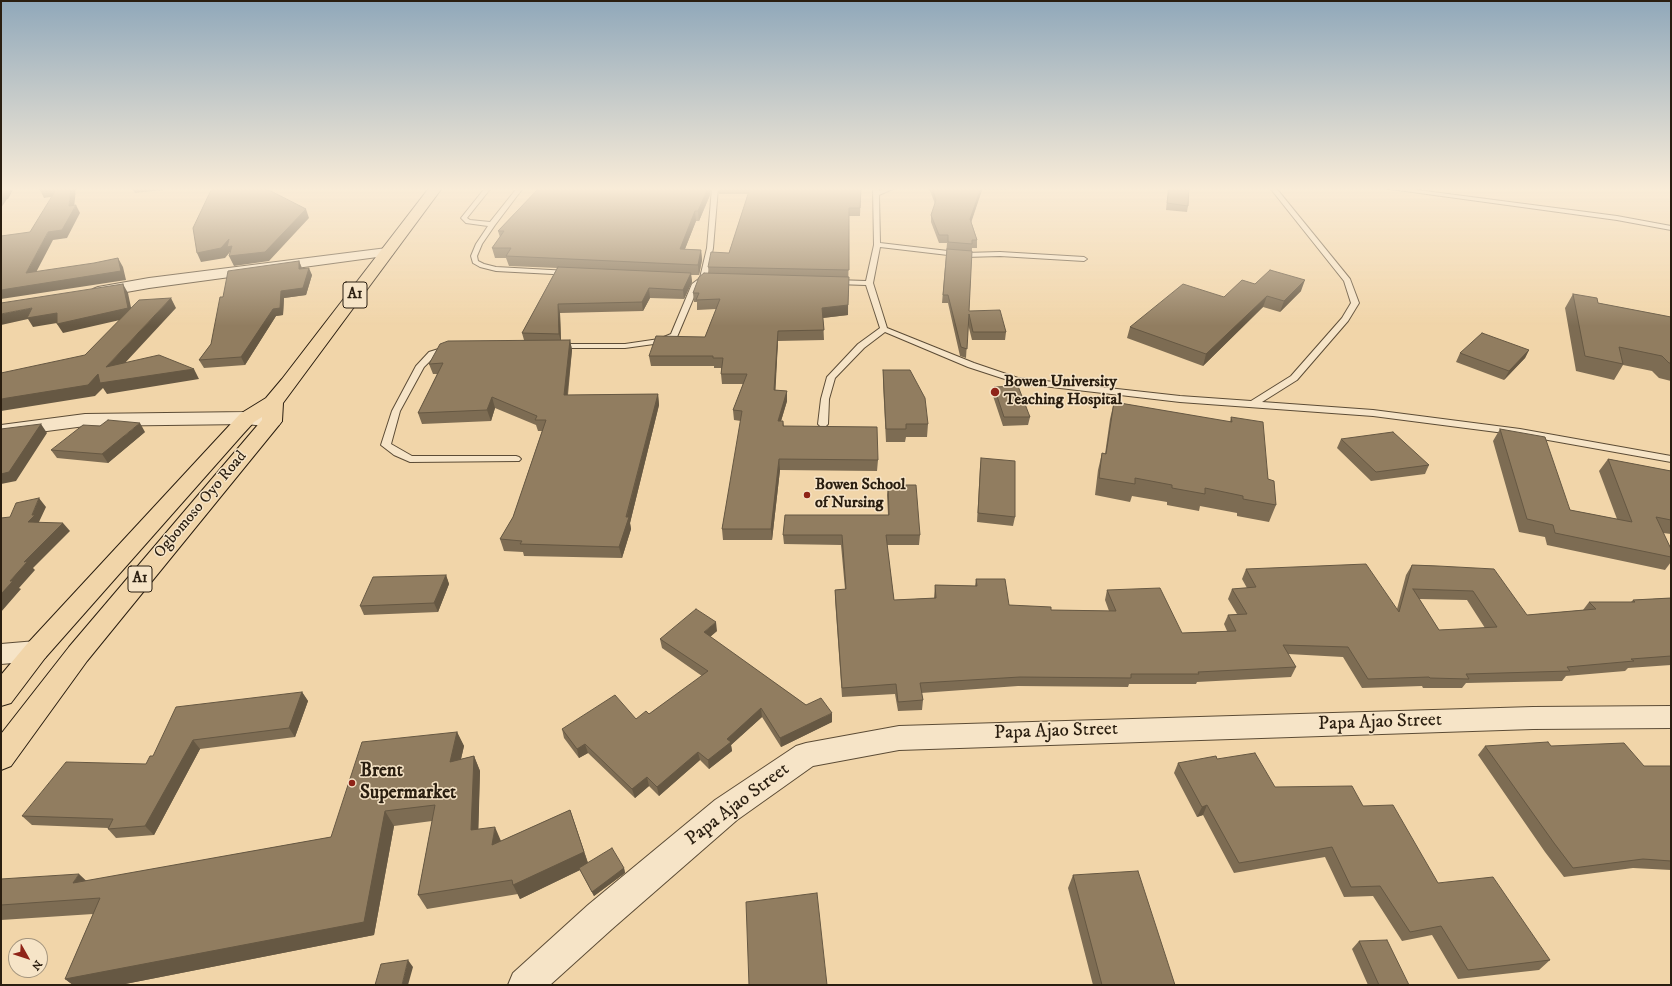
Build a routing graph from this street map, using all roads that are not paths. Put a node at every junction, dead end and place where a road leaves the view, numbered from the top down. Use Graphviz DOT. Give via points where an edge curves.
graph roads {
  1 [pos="401,234"];
  2 [pos="485,234"];
  3 [pos="711,234"];
  4 [pos="877,234"];
  5 [pos="1310,234"];
  6 [pos="877,244"];
  7 [pos="387,252"];
  8 [pos="1084,259"];
  9 [pos="576,273"];
  10 [pos="830,282"];
  11 [pos="869,283"];
  12 [pos="81,294"];
  13 [pos="884,329"];
  14 [pos="454,346"];
  15 [pos="551,346"];
  16 [pos="1253,404"];
  17 [pos="272,411"];
  18 [pos="247,418"];
  19 [pos="823,424"];
  20 [pos="1,431"];
  21 [pos="516,459"];
  22 [pos="1671,459"];
  23 [pos="36,651"];
  24 [pos="1,654"];
  25 [pos="1,695"];
  26 [pos="1671,718"];
  27 [pos="1,756"];
  28 [pos="525,985"];
  1 -- 7 [label="highway, Ogbomoso Oyo Road / A1"];
  2 -- 9 [label="lane" via="474,256 475,262 482,266"];
  3 -- 15 [label="lane" via="703,279 696,284 674,335 661,341 612,347"];
  4 -- 6 [label="lane"];
  5 -- 16 [label="lane" via="1347,281 1355,303 1345,319 1294,378"];
  6 -- 8 [label="lane" via="965,254"];
  6 -- 11 [label="lane"];
  7 -- 12 [label="street"];
  7 -- 17 [label="highway, Ogbomoso Oyo Road / A1" via="289,384"];
  10 -- 11 [label="lane"];
  11 -- 13 [label="lane"];
  13 -- 16 [label="lane" via="971,365 1017,380 1180,399"];
  13 -- 19 [label="lane" via="861,346 831,377 825,399"];
  14 -- 21 [label="lane" via="432,354 420,366 396,411 386,445 410,459"];
  16 -- 22 [label="lane" via="1372,413 1520,432"];
  17 -- 18 [label="highway, Ogbomoso Oyo Road / A1"];
  17 -- 27 [label="highway, Ogbomoso Oyo Road / A1" via="78,654"];
  18 -- 20 [label="street" via="85,420"];
  18 -- 23 [label="highway, Ogbomoso Oyo Road / A1"];
  23 -- 24 [label="street"];
  23 -- 25 [label="highway, Ogbomoso Oyo Road / A1"];
  26 -- 28 [label="street, Papa Ajao Street" via="1533,718 899,738 806,755 726,810 600,917"];
}
